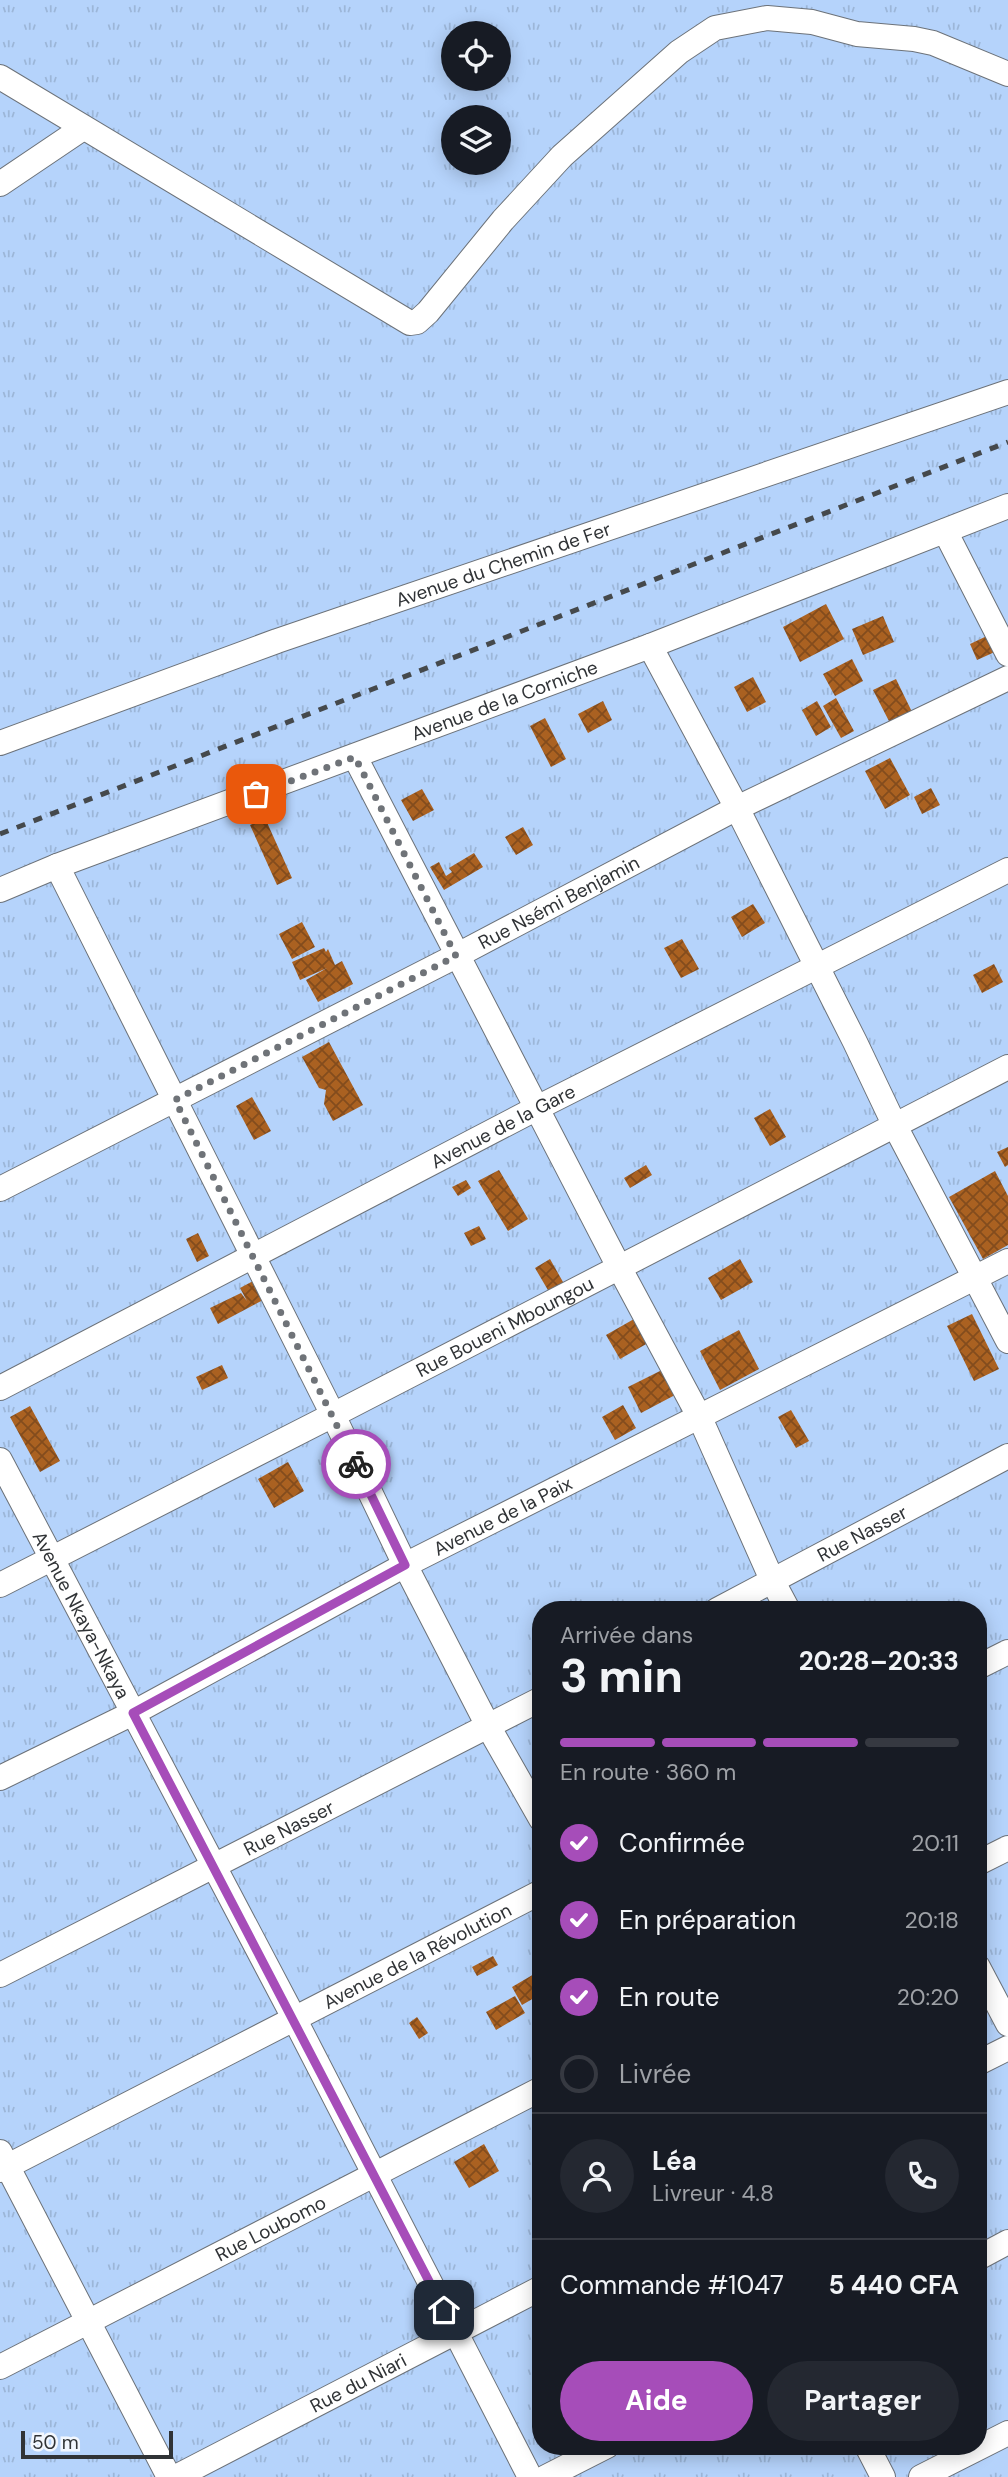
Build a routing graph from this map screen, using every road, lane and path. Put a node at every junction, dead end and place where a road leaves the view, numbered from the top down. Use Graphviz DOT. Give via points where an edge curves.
graph roads {
  1 [pos="1008,74"];
  2 [pos="0,77"];
  3 [pos="83,128"];
  4 [pos="0,184"];
  5 [pos="1008,392"];
  6 [pos="1008,506"];
  7 [pos="945,531"];
  8 [pos="650,646"];
  9 [pos="1008,654"];
  10 [pos="1008,678"];
  11 [pos="0,743"];
  12 [pos="355,757"];
  13 [pos="737,808"];
  14 [pos="57,866"];
  15 [pos="1008,870"];
  16 [pos="0,890"];
  17 [pos="456,956"];
  18 [pos="816,967"];
  19 [pos="1008,1067"];
  20 [pos="175,1100"];
  21 [pos="537,1108"];
  22 [pos="894,1124"];
  23 [pos="0,1189"];
  24 [pos="252,1256"];
  25 [pos="1008,1261"];
  26 [pos="619,1268"];
  27 [pos="974,1277"];
  28 [pos="1008,1341"];
  29 [pos="0,1388"];
  30 [pos="333,1416"];
  31 [pos="700,1418"];
  32 [pos="1008,1456"];
  33 [pos="0,1460"];
  34 [pos="51,1558"];
  35 [pos="405,1565"];
  36 [pos="773,1581"];
  37 [pos="0,1585"];
  38 [pos="734,1601"];
  39 [pos="784,1601"];
  40 [pos="1008,1652"];
  41 [pos="987,1662"];
  42 [pos="532,1704"];
  43 [pos="133,1713"];
  44 [pos="488,1726"];
  45 [pos="0,1778"];
  46 [pos="532,1803"];
  47 [pos="1008,1848"];
  48 [pos="987,1858"];
  49 [pos="213,1868"];
  50 [pos="532,1897"];
  51 [pos="0,1975"];
  52 [pos="987,1984"];
  53 [pos="294,2018"];
  54 [pos="1008,2024"];
  55 [pos="1008,2048"];
  56 [pos="987,2058"];
  57 [pos="532,2094"];
  58 [pos="2,2162"];
  59 [pos="375,2175"];
  60 [pos="1008,2242"];
  61 [pos="987,2253"];
  62 [pos="532,2293"];
  63 [pos="88,2321"];
  64 [pos="456,2333"];
  65 [pos="0,2367"];
  66 [pos="1008,2433"];
  67 [pos="987,2444"];
  68 [pos="589,2455"];
  69 [pos="872,2455"];
  70 [pos="964,2455"];
  71 [pos="169,2477"];
  72 [pos="176,2477"];
  73 [pos="530,2477"];
  74 [pos="546,2477"];
  75 [pos="883,2477"];
  76 [pos="921,2477"];
  1 -- 3 [label="street" via="933,43 857,34 811,22 767,18 715,28 679,52 562,156 428,312 410,323"];
  2 -- 3 [label="street"];
  3 -- 4 [label="street"];
  5 -- 11 [label="street, Avenue du Chemin de Fer" via="276,641"];
  6 -- 7 [label="street, Avenue de la Corniche"];
  7 -- 8 [label="street, Avenue de la Corniche"];
  7 -- 9 [label="street"];
  8 -- 12 [label="street, Avenue de la Corniche"];
  8 -- 13 [label="street"];
  10 -- 13 [label="street, Rue Nsémi Benjamin"];
  12 -- 14 [label="street, Avenue de la Corniche"];
  12 -- 17 [label="street"];
  13 -- 17 [label="street, Rue Nsémi Benjamin"];
  13 -- 18 [label="street"];
  14 -- 16 [label="street, Avenue de la Corniche"];
  14 -- 20 [label="street"];
  15 -- 18 [label="street, Avenue de la Gare"];
  17 -- 20 [label="street, Rue Nsémi Benjamin"];
  17 -- 21 [label="street"];
  18 -- 21 [label="street, Avenue de la Gare"];
  18 -- 22 [label="street"];
  19 -- 22 [label="street, Rue Boueni Mboungou"];
  20 -- 23 [label="street, Rue Nsémi Benjamin"];
  20 -- 24 [label="street"];
  21 -- 24 [label="street, Avenue de la Gare"];
  21 -- 26 [label="street"];
  22 -- 26 [label="street, Rue Boueni Mboungou"];
  22 -- 27 [label="street"];
  24 -- 29 [label="street, Avenue de la Gare"];
  24 -- 30 [label="street"];
  25 -- 27 [label="street, Avenue de la Paix"];
  26 -- 30 [label="street, Rue Boueni Mboungou"];
  26 -- 31 [label="street"];
  27 -- 28 [label="street"];
  27 -- 31 [label="street, Avenue de la Paix"];
  30 -- 34 [label="street, Rue Boueni Mboungou"];
  30 -- 35 [label="street"];
  31 -- 35 [label="street, Avenue de la Paix"];
  31 -- 36 [label="street"];
  32 -- 36 [label="street, Rue Nasser"];
  33 -- 34 [label="street, Avenue Nkaya-Nkaya"];
  34 -- 37 [label="street, Rue Boueni Mboungou"];
  34 -- 43 [label="street, Avenue Nkaya-Nkaya"];
  35 -- 43 [label="street, Avenue de la Paix"];
  35 -- 44 [label="street"];
  36 -- 38 [label="street, Rue Nasser"];
  36 -- 39 [label="street"];
  40 -- 41 [label="street"];
  42 -- 44 [label="street, Rue Nasser"];
  43 -- 45 [label="street, Avenue de la Paix"];
  43 -- 49 [label="street, Avenue Nkaya-Nkaya"];
  44 -- 46 [label="street"];
  44 -- 49 [label="street, Rue Nasser"];
  47 -- 48 [label="street"];
  49 -- 51 [label="street, Rue Nasser"];
  49 -- 53 [label="street, Avenue Nkaya-Nkaya"];
  50 -- 53 [label="street, Avenue de la Révolution"];
  52 -- 54 [label="street"];
  53 -- 58 [label="street, Avenue de la Révolution"];
  53 -- 59 [label="street, Avenue Nkaya-Nkaya"];
  55 -- 56 [label="street"];
  57 -- 59 [label="street, Rue Loubomo"];
  58 -- 63 [label="street"];
  59 -- 63 [label="street, Rue Loubomo"];
  59 -- 64 [label="street, Avenue Nkaya-Nkaya"];
  60 -- 61 [label="street"];
  62 -- 64 [label="street, Rue du Niari"];
  63 -- 65 [label="street, Rue Loubomo"];
  63 -- 71 [label="street"];
  64 -- 72 [label="street, Rue du Niari"];
  64 -- 73 [label="street, Avenue Nkaya-Nkaya"];
  66 -- 67 [label="street"];
  68 -- 74 [label="street"];
  69 -- 75 [label="street"];
  70 -- 76 [label="street"];
}
